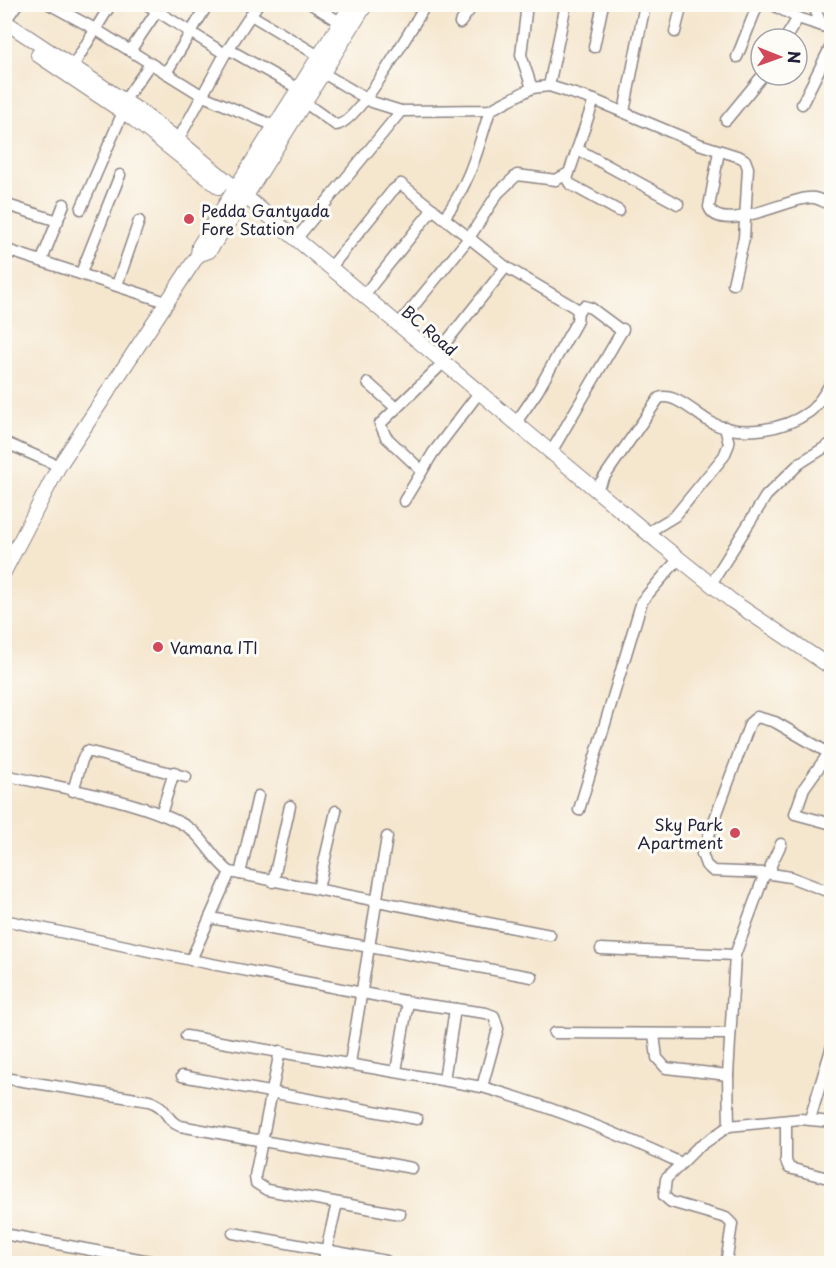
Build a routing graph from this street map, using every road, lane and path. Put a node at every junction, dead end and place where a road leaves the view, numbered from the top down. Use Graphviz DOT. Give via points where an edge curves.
graph roads {
  1 [pos="17,4"];
  2 [pos="49,4"];
  3 [pos="111,4"];
  4 [pos="146,4"];
  5 [pos="207,4"];
  6 [pos="258,4"];
  7 [pos="311,4"];
  8 [pos="352,4"];
  9 [pos="366,4"];
  10 [pos="426,4"];
  11 [pos="474,4"];
  12 [pos="527,4"];
  13 [pos="566,4"];
  14 [pos="603,4"];
  15 [pos="645,4"];
  16 [pos="681,4"];
  17 [pos="758,4"];
  18 [pos="771,4"];
  19 [pos="813,4"];
  20 [pos="63,8"];
  21 [pos="157,11"];
  22 [pos="251,15"];
  23 [pos="798,18"];
  24 [pos="340,22"];
  25 [pos="460,23"];
  26 [pos="5,24"];
  27 [pos="792,27"];
  28 [pos="827,28"];
  29 [pos="95,29"];
  30 [pos="190,32"];
  31 [pos="675,32"];
  32 [pos="831,44"];
  33 [pos="594,47"];
  34 [pos="130,51"];
  35 [pos="226,52"];
  36 [pos="319,56"];
  37 [pos="737,57"];
  38 [pos="150,64"];
  39 [pos="73,66"];
  40 [pos="166,73"];
  41 [pos="323,73"];
  42 [pos="549,86"];
  43 [pos="753,87"];
  44 [pos="299,88"];
  45 [pos="532,88"];
  46 [pos="203,96"];
  47 [pos="366,99"];
  48 [pos="594,100"];
  49 [pos="304,102"];
  50 [pos="802,104"];
  51 [pos="123,106"];
  52 [pos="490,110"];
  53 [pos="401,111"];
  54 [pos="624,112"];
  55 [pos="726,120"];
  56 [pos="274,126"];
  57 [pos="178,140"];
  58 [pos="577,149"];
  59 [pos="719,151"];
  60 [pos="567,174"];
  61 [pos="120,175"];
  62 [pos="238,197"];
  63 [pos="4,204"];
  64 [pos="64,204"];
  65 [pos="678,204"];
  66 [pos="831,206"];
  67 [pos="81,209"];
  68 [pos="433,209"];
  69 [pos="619,211"];
  70 [pos="746,216"];
  71 [pos="444,218"];
  72 [pos="57,221"];
  73 [pos="139,221"];
  74 [pos="467,237"];
  75 [pos="297,238"];
  76 [pos="4,249"];
  77 [pos="42,260"];
  78 [pos="331,267"];
  79 [pos="507,267"];
  80 [pos="81,273"];
  81 [pos="733,284"];
  82 [pos="117,285"];
  83 [pos="364,295"];
  84 [pos="166,302"];
  85 [pos="578,311"];
  86 [pos="399,324"];
  87 [pos="437,362"];
  88 [pos="831,382"];
  89 [pos="368,383"];
  90 [pos="475,399"];
  91 [pos="396,408"];
  92 [pos="510,423"];
  93 [pos="725,427"];
  94 [pos="4,442"];
  95 [pos="831,443"];
  96 [pos="550,454"];
  97 [pos="59,466"];
  98 [pos="423,471"];
  99 [pos="593,492"];
  100 [pos="404,501"];
  101 [pos="647,533"];
  102 [pos="674,564"];
  103 [pos="4,572"];
  104 [pos="710,587"];
  105 [pos="831,668"];
  106 [pos="831,676"];
  107 [pos="830,754"];
  108 [pos="174,772"];
  109 [pos="4,775"];
  110 [pos="186,777"];
  111 [pos="74,791"];
  112 [pos="258,796"];
  113 [pos="290,806"];
  114 [pos="579,810"];
  115 [pos="336,811"];
  116 [pos="161,814"];
  117 [pos="831,824"];
  118 [pos="387,837"];
  119 [pos="781,844"];
  120 [pos="235,873"];
  121 [pos="765,873"];
  122 [pos="273,882"];
  123 [pos="318,889"];
  124 [pos="831,893"];
  125 [pos="378,900"];
  126 [pos="211,918"];
  127 [pos="4,920"];
  128 [pos="550,935"];
  129 [pos="370,948"];
  130 [pos="601,949"];
  131 [pos="735,955"];
  132 [pos="191,960"];
  133 [pos="532,977"];
  134 [pos="362,992"];
  135 [pos="408,1002"];
  136 [pos="455,1009"];
  137 [pos="554,1033"];
  138 [pos="654,1034"];
  139 [pos="730,1034"];
  140 [pos="186,1036"];
  141 [pos="831,1046"];
  142 [pos="280,1051"];
  143 [pos="350,1063"];
  144 [pos="396,1071"];
  145 [pos="182,1076"];
  146 [pos="728,1076"];
  147 [pos="4,1078"];
  148 [pos="444,1080"];
  149 [pos="482,1087"];
  150 [pos="272,1092"];
  151 [pos="417,1119"];
  152 [pos="810,1119"];
  153 [pos="786,1121"];
  154 [pos="831,1122"];
  155 [pos="729,1126"];
  156 [pos="262,1141"];
  157 [pos="681,1163"];
  158 [pos="412,1168"];
  159 [pos="831,1176"];
  160 [pos="337,1203"];
  161 [pos="400,1214"];
  162 [pos="233,1233"];
  163 [pos="4,1234"];
  164 [pos="326,1250"];
  165 [pos="387,1262"];
  166 [pos="166,1263"];
  167 [pos="323,1263"];
  168 [pos="726,1263"];
  1 -- 26 [label="street"];
  2 -- 20 [label="street"];
  3 -- 29 [label="street"];
  4 -- 21 [label="street"];
  5 -- 30 [label="street"];
  6 -- 22 [label="street"];
  7 -- 24 [label="street"];
  8 -- 24 [label="street"];
  9 -- 41 [label="street"];
  10 -- 47 [label="street"];
  11 -- 25 [label="street"];
  12 -- 45 [label="street" via="521,54"];
  13 -- 42 [label="street"];
  14 -- 33 [label="street"];
  15 -- 54 [label="street"];
  16 -- 31 [label="street"];
  17 -- 37 [label="street"];
  18 -- 23 [label="street"];
  19 -- 28 [label="street"];
  20 -- 29 [label="street"];
  21 -- 30 [label="street"];
  21 -- 34 [label="street"];
  22 -- 35 [label="street"];
  22 -- 36 [label="street"];
  23 -- 27 [label="street"];
  23 -- 28 [label="street"];
  24 -- 36 [label="street"];
  26 -- 39 [label="street, BC Road"];
  26 -- 51 [label="street"];
  29 -- 34 [label="street"];
  29 -- 39 [label="street"];
  30 -- 35 [label="street"];
  30 -- 40 [label="street"];
  32 -- 50 [label="street"];
  34 -- 38 [label="street"];
  35 -- 44 [label="street"];
  35 -- 46 [label="street"];
  36 -- 44 [label="street"];
  38 -- 40 [label="street"];
  38 -- 51 [label="street"];
  39 -- 51 [label="street, BC Road"];
  40 -- 46 [label="street"];
  41 -- 47 [label="street"];
  41 -- 49 [label="street"];
  42 -- 45 [label="street"];
  42 -- 48 [label="street"];
  43 -- 55 [label="street"];
  44 -- 56 [label="street"];
  45 -- 52 [label="street"];
  46 -- 56 [label="street"];
  46 -- 57 [label="street"];
  47 -- 49 [label="street" via="341,125 327,121"];
  47 -- 53 [label="street"];
  48 -- 54 [label="street"];
  48 -- 58 [label="street"];
  49 -- 62 [label="street"];
  51 -- 57 [label="street, BC Road"];
  51 -- 62 [label="street"];
  51 -- 67 [label="street"];
  52 -- 53 [label="street"];
  52 -- 71 [label="street" via="471,173"];
  53 -- 75 [label="street"];
  54 -- 59 [label="street"];
  56 -- 62 [label="street"];
  57 -- 62 [label="street, BC Road"];
  58 -- 60 [label="street"];
  58 -- 65 [label="street"];
  59 -- 70 [label="street" via="740,157 747,164"];
  59 -- 70 [label="street" via="711,212 728,218"];
  60 -- 69 [label="street" via="570,184"];
  60 -- 74 [label="street" via="556,180 517,175 498,193 470,238"];
  61 -- 80 [label="street"];
  62 -- 75 [label="street, BC Road"];
  62 -- 84 [label="street" via="209,251 198,255"];
  62 -- 87 [label="street, BC Road"];
  63 -- 72 [label="street"];
  64 -- 72 [label="street"];
  66 -- 70 [label="street" via="813,198"];
  68 -- 71 [label="street"];
  68 -- 78 [label="street" via="405,186 398,185"];
  68 -- 83 [label="street"];
  70 -- 81 [label="street"];
  71 -- 74 [label="street"];
  72 -- 77 [label="street"];
  73 -- 82 [label="street"];
  74 -- 79 [label="street"];
  74 -- 86 [label="street"];
  75 -- 78 [label="street, BC Road"];
  76 -- 77 [label="street"];
  77 -- 80 [label="street"];
  78 -- 83 [label="street, BC Road"];
  79 -- 85 [label="street"];
  79 -- 87 [label="street"];
  80 -- 82 [label="street"];
  82 -- 84 [label="street"];
  83 -- 86 [label="street, BC Road"];
  84 -- 97 [label="street"];
  85 -- 92 [label="street" via="577,321 537,392"];
  85 -- 96 [label="street" via="584,306 591,308 622,330"];
  86 -- 87 [label="street, BC Road"];
  87 -- 90 [label="street, BC Road"];
  87 -- 91 [label="street"];
  87 -- 92 [label="street, BC Road"];
  88 -- 93 [label="street" via="808,413 771,429"];
  89 -- 91 [label="street"];
  90 -- 92 [label="street, BC Road"];
  90 -- 98 [label="street"];
  91 -- 98 [label="street" via="384,420 381,430"];
  92 -- 96 [label="street, BC Road"];
  92 -- 99 [label="street, BC Road"];
  93 -- 99 [label="street" via="670,398 659,398"];
  93 -- 101 [label="street" via="729,444 723,456 675,516"];
  94 -- 97 [label="street"];
  95 -- 104 [label="street" via="800,464 766,496"];
  96 -- 99 [label="street, BC Road"];
  97 -- 103 [label="street"];
  98 -- 100 [label="street"];
  99 -- 101 [label="street, BC Road"];
  99 -- 102 [label="street, BC Road"];
  101 -- 104 [label="street, BC Road"];
  102 -- 104 [label="street, BC Road"];
  102 -- 114 [label="street" via="642,602"];
  104 -- 105 [label="street, BC Road"];
  104 -- 106 [label="street, BC Road"];
  107 -- 117 [label="street" via="804,788 795,814"];
  107 -- 121 [label="street" via="765,717 750,723 702,854 713,871"];
  108 -- 110 [label="street"];
  108 -- 111 [label="street" via="87,751"];
  108 -- 116 [label="street"];
  109 -- 111 [label="street"];
  111 -- 116 [label="street"];
  112 -- 120 [label="street"];
  113 -- 122 [label="street"];
  115 -- 123 [label="street"];
  116 -- 120 [label="street" via="195,833 215,859"];
  118 -- 125 [label="street"];
  119 -- 121 [label="street" via="771,871"];
  120 -- 122 [label="street"];
  120 -- 126 [label="street"];
  121 -- 124 [label="street" via="790,877"];
  121 -- 131 [label="street"];
  122 -- 123 [label="street"];
  123 -- 125 [label="street"];
  125 -- 128 [label="street"];
  125 -- 129 [label="street"];
  126 -- 129 [label="street"];
  126 -- 132 [label="street"];
  127 -- 132 [label="street"];
  129 -- 133 [label="street"];
  129 -- 134 [label="street"];
  130 -- 131 [label="street"];
  131 -- 139 [label="street"];
  132 -- 134 [label="street"];
  134 -- 135 [label="street"];
  134 -- 143 [label="street"];
  135 -- 136 [label="street"];
  135 -- 144 [label="street"];
  136 -- 148 [label="street"];
  136 -- 149 [label="street" via="486,1013 498,1023"];
  137 -- 138 [label="street"];
  138 -- 139 [label="street"];
  138 -- 146 [label="street" via="657,1058 666,1068"];
  139 -- 146 [label="street"];
  140 -- 142 [label="street"];
  141 -- 152 [label="street"];
  142 -- 143 [label="street"];
  142 -- 150 [label="street"];
  143 -- 144 [label="street"];
  144 -- 148 [label="street"];
  145 -- 150 [label="street"];
  146 -- 155 [label="street"];
  147 -- 156 [label="street" via="149,1101 162,1106 174,1124"];
  148 -- 149 [label="street"];
  149 -- 157 [label="street" via="559,1112"];
  150 -- 151 [label="street"];
  150 -- 156 [label="street"];
  152 -- 153 [label="street"];
  152 -- 154 [label="street"];
  153 -- 155 [label="street"];
  153 -- 159 [label="street" via="789,1168 824,1178"];
  155 -- 157 [label="street"];
  156 -- 158 [label="street"];
  156 -- 160 [label="street" via="255,1176 260,1187"];
  157 -- 168 [label="street" via="666,1179 664,1196 670,1202 726,1218 732,1224"];
  160 -- 161 [label="street"];
  160 -- 164 [label="street"];
  162 -- 164 [label="street"];
  163 -- 166 [label="street"];
  164 -- 165 [label="street"];
  164 -- 167 [label="street"];
}
